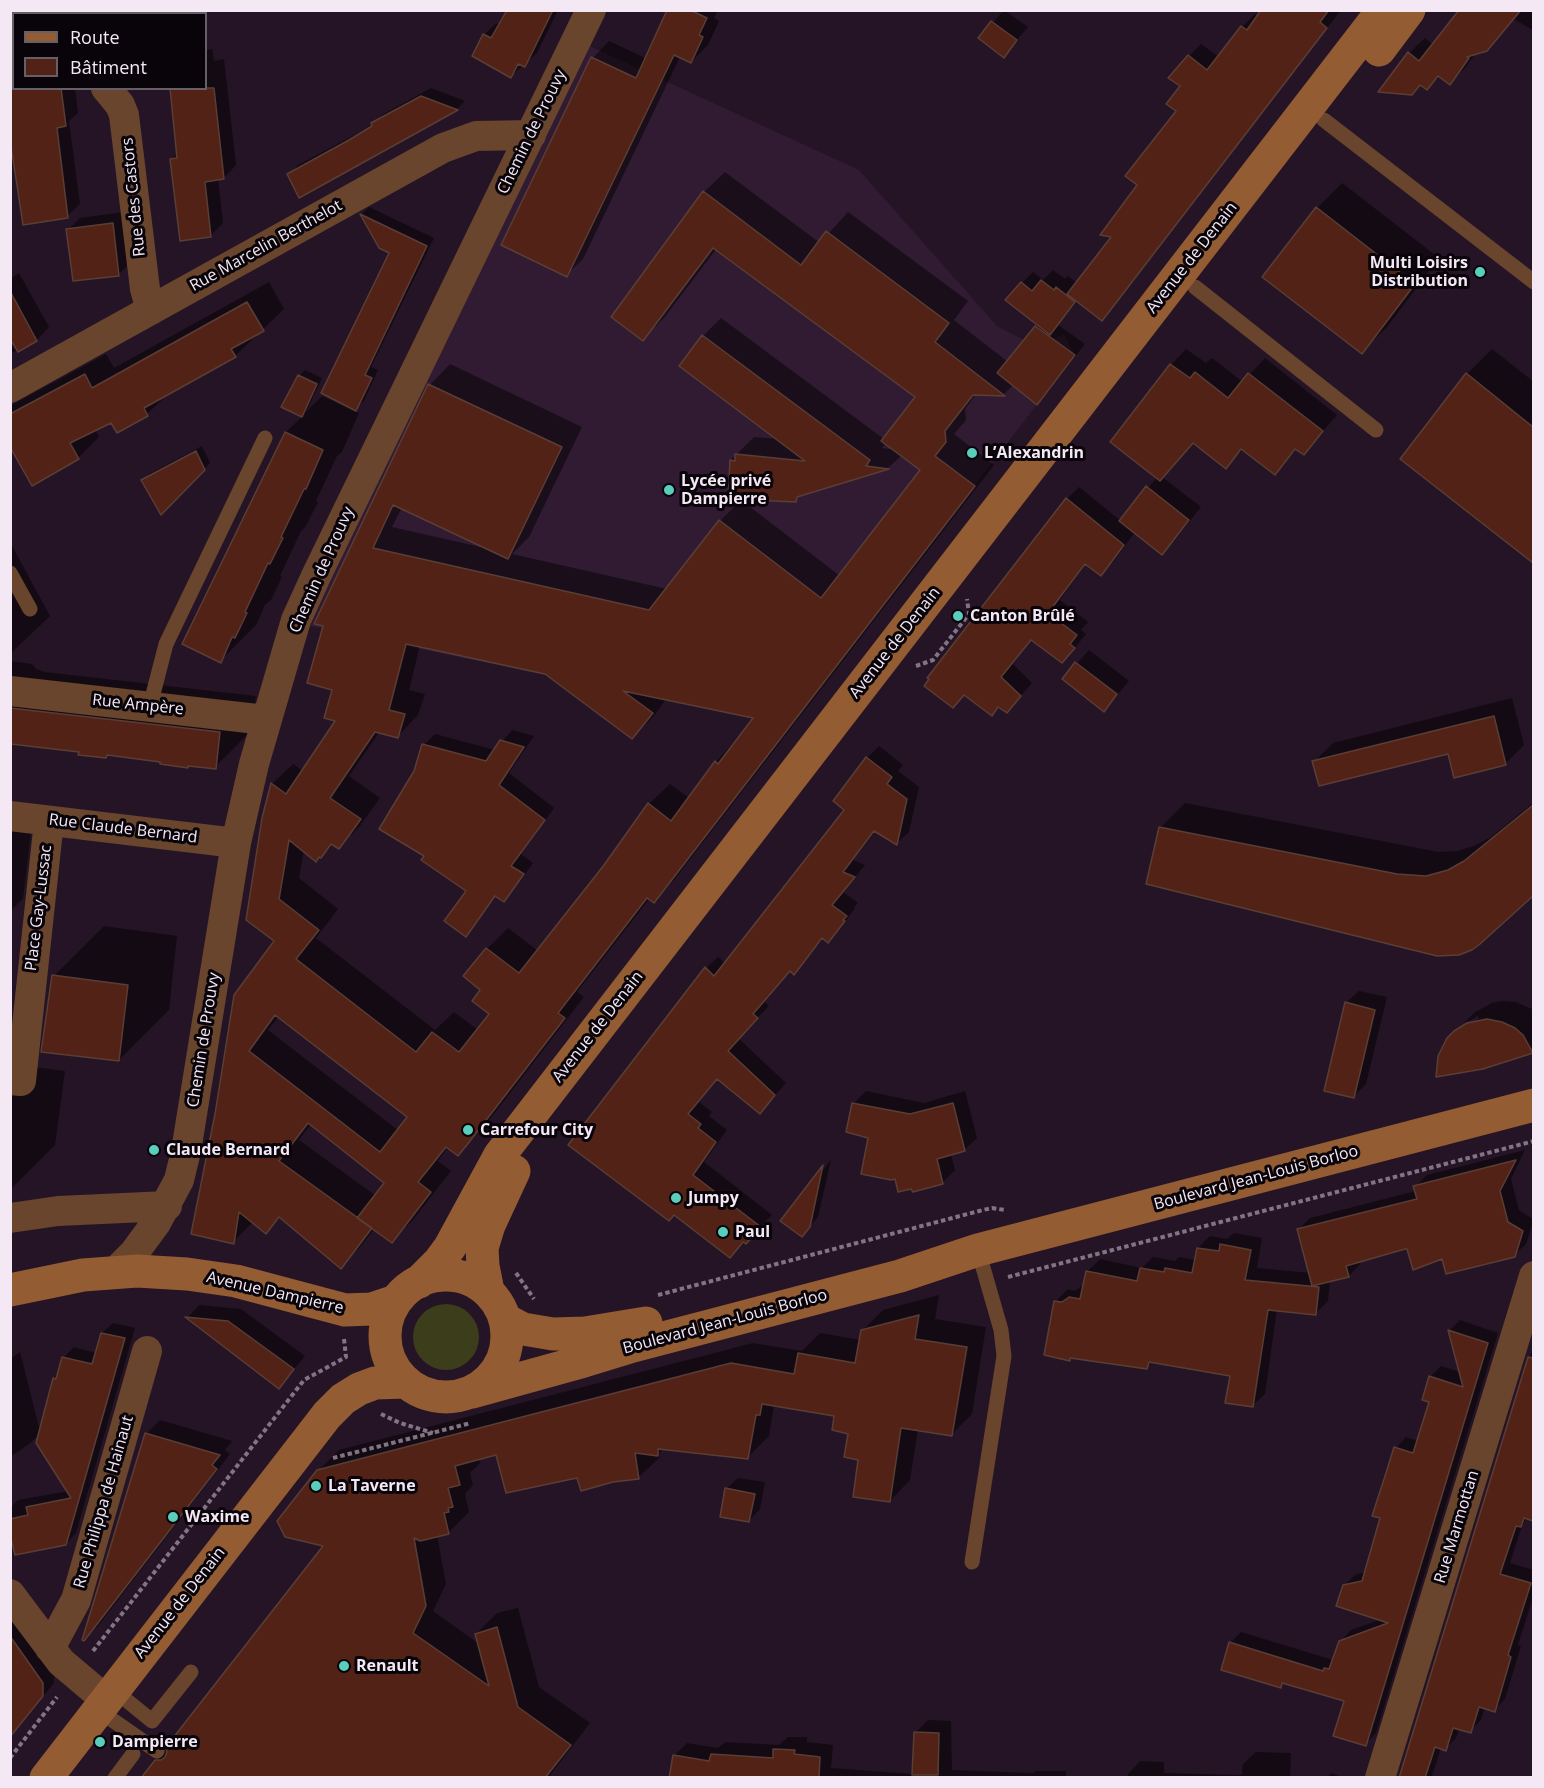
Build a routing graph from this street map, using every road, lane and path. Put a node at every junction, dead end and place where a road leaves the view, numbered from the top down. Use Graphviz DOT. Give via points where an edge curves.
graph roads {
  1 [pos="591,10"];
  2 [pos="1383,10"];
  3 [pos="1409,10"];
  4 [pos="108,90"];
  5 [pos="1324,120"];
  6 [pos="531,135"];
  7 [pos="1533,282"];
  8 [pos="1195,287"];
  9 [pos="151,310"];
  10 [pos="10,388"];
  11 [pos="1376,430"];
  12 [pos="266,438"];
  13 [pos="10,573"];
  14 [pos="30,609"];
  15 [pos="10,691"];
  16 [pos="150,706"];
  17 [pos="266,720"];
  18 [pos="10,816"];
  19 [pos="49,821"];
  20 [pos="236,843"];
  21 [pos="20,994"];
  22 [pos="10,1080"];
  23 [pos="1533,1105"];
  24 [pos="1533,1141"];
  25 [pos="167,1206"];
  26 [pos="1007,1210"];
  27 [pos="10,1218"];
  28 [pos="978,1250"];
  29 [pos="514,1270"];
  30 [pos="115,1272"];
  31 [pos="1533,1276"];
  32 [pos="988,1282"];
  33 [pos="10,1290"];
  34 [pos="407,1291"];
  35 [pos="488,1292"];
  36 [pos="647,1298"];
  37 [pos="537,1304"];
  38 [pos="506,1320"];
  39 [pos="344,1332"];
  40 [pos="147,1351"];
  41 [pos="406,1382"];
  42 [pos="474,1407"];
  43 [pos="378,1412"];
  44 [pos="433,1433"];
  45 [pos="323,1461"];
  46 [pos="972,1562"];
  47 [pos="10,1594"];
  48 [pos="50,1648"];
  49 [pos="191,1672"];
  50 [pos="75,1675"];
  51 [pos="106,1700"];
  52 [pos="158,1751"];
  53 [pos="133,1754"];
  54 [pos="10,1758"];
  55 [pos="46,1778"];
  56 [pos="115,1778"];
  57 [pos="1380,1778"];
  1 -- 6 [label="street, Chemin de Prouvy"];
  2 -- 34 [label="main road, Avenue de Denain" via="500,1155 450,1247"];
  3 -- 5 [label="main road, Avenue de Denain"];
  4 -- 9 [label="street, Rue des Castors" via="124,115 145,289"];
  5 -- 7 [label="lane"];
  5 -- 8 [label="main road, Avenue de Denain"];
  6 -- 9 [label="street, Rue Marcelin Berthelot" via="476,136 443,148"];
  6 -- 17 [label="street, Chemin de Prouvy" via="306,597"];
  8 -- 11 [label="lane"];
  8 -- 35 [label="main road, Avenue de Denain" via="515,1169 482,1248"];
  9 -- 10 [label="street, Rue Marcelin Berthelot"];
  12 -- 16 [label="lane" via="166,644"];
  13 -- 14 [label="lane"];
  15 -- 16 [label="street, Rue Ampère"];
  16 -- 17 [label="street, Rue Ampère"];
  17 -- 20 [label="street, Chemin de Prouvy"];
  18 -- 19 [label="street, Rue Claude Bernard"];
  19 -- 20 [label="street, Rue Claude Bernard"];
  19 -- 21 [label="street, Place Gay-Lussac"];
  20 -- 25 [label="street, Chemin de Prouvy" via="184,1160"];
  21 -- 22 [label="street, Place Gay-Lussac" via="21,1081"];
  23 -- 28 [label="main road, Boulevard Jean-Louis Borloo"];
  24 -- 32 [label="path"];
  25 -- 27 [label="street" via="58,1211"];
  25 -- 30 [label="street, Chemin de Prouvy" via="134,1253"];
  26 -- 36 [label="path" via="983,1210"];
  28 -- 32 [label="lane"];
  28 -- 38 [label="main road, Boulevard Jean-Louis Borloo" via="909,1255 614,1330 543,1333"];
  28 -- 42 [label="main road, Boulevard Jean-Louis Borloo" via="913,1273 633,1346 585,1361"];
  29 -- 37 [label="path"];
  30 -- 33 [label="main road, Avenue Dampierre" via="60,1278"];
  30 -- 34 [label="main road, Avenue Dampierre" via="213,1277 345,1310 372,1309"];
  31 -- 57 [label="street, Rue Marmottan"];
  32 -- 46 [label="lane" via="1003,1338 1003,1364"];
  34 -- 35 [label="main road" via="435,1276 458,1276 474,1281"];
  34 -- 41 [label="main road" via="388,1318 385,1343 393,1368"];
  35 -- 38 [label="main road"];
  38 -- 42 [label="main road" via="507,1345 502,1362"];
  39 -- 50 [label="path" via="346,1357 304,1380"];
  40 -- 48 [label="street, Rue Philippa de Hainaut" via="76,1600"];
  41 -- 42 [label="main road" via="422,1393 460,1396"];
  41 -- 51 [label="main road, Avenue de Denain" via="367,1386 343,1399 327,1415"];
  42 -- 44 [label="path"];
  43 -- 44 [label="path"];
  44 -- 45 [label="path"];
  47 -- 48 [label="street"];
  48 -- 50 [label="street"];
  49 -- 51 [label="lane" via="152,1720"];
  50 -- 51 [label="street"];
  50 -- 54 [label="path"];
  51 -- 52 [label="lane"];
  51 -- 55 [label="main road, Avenue de Denain"];
  53 -- 56 [label="lane"];
}
